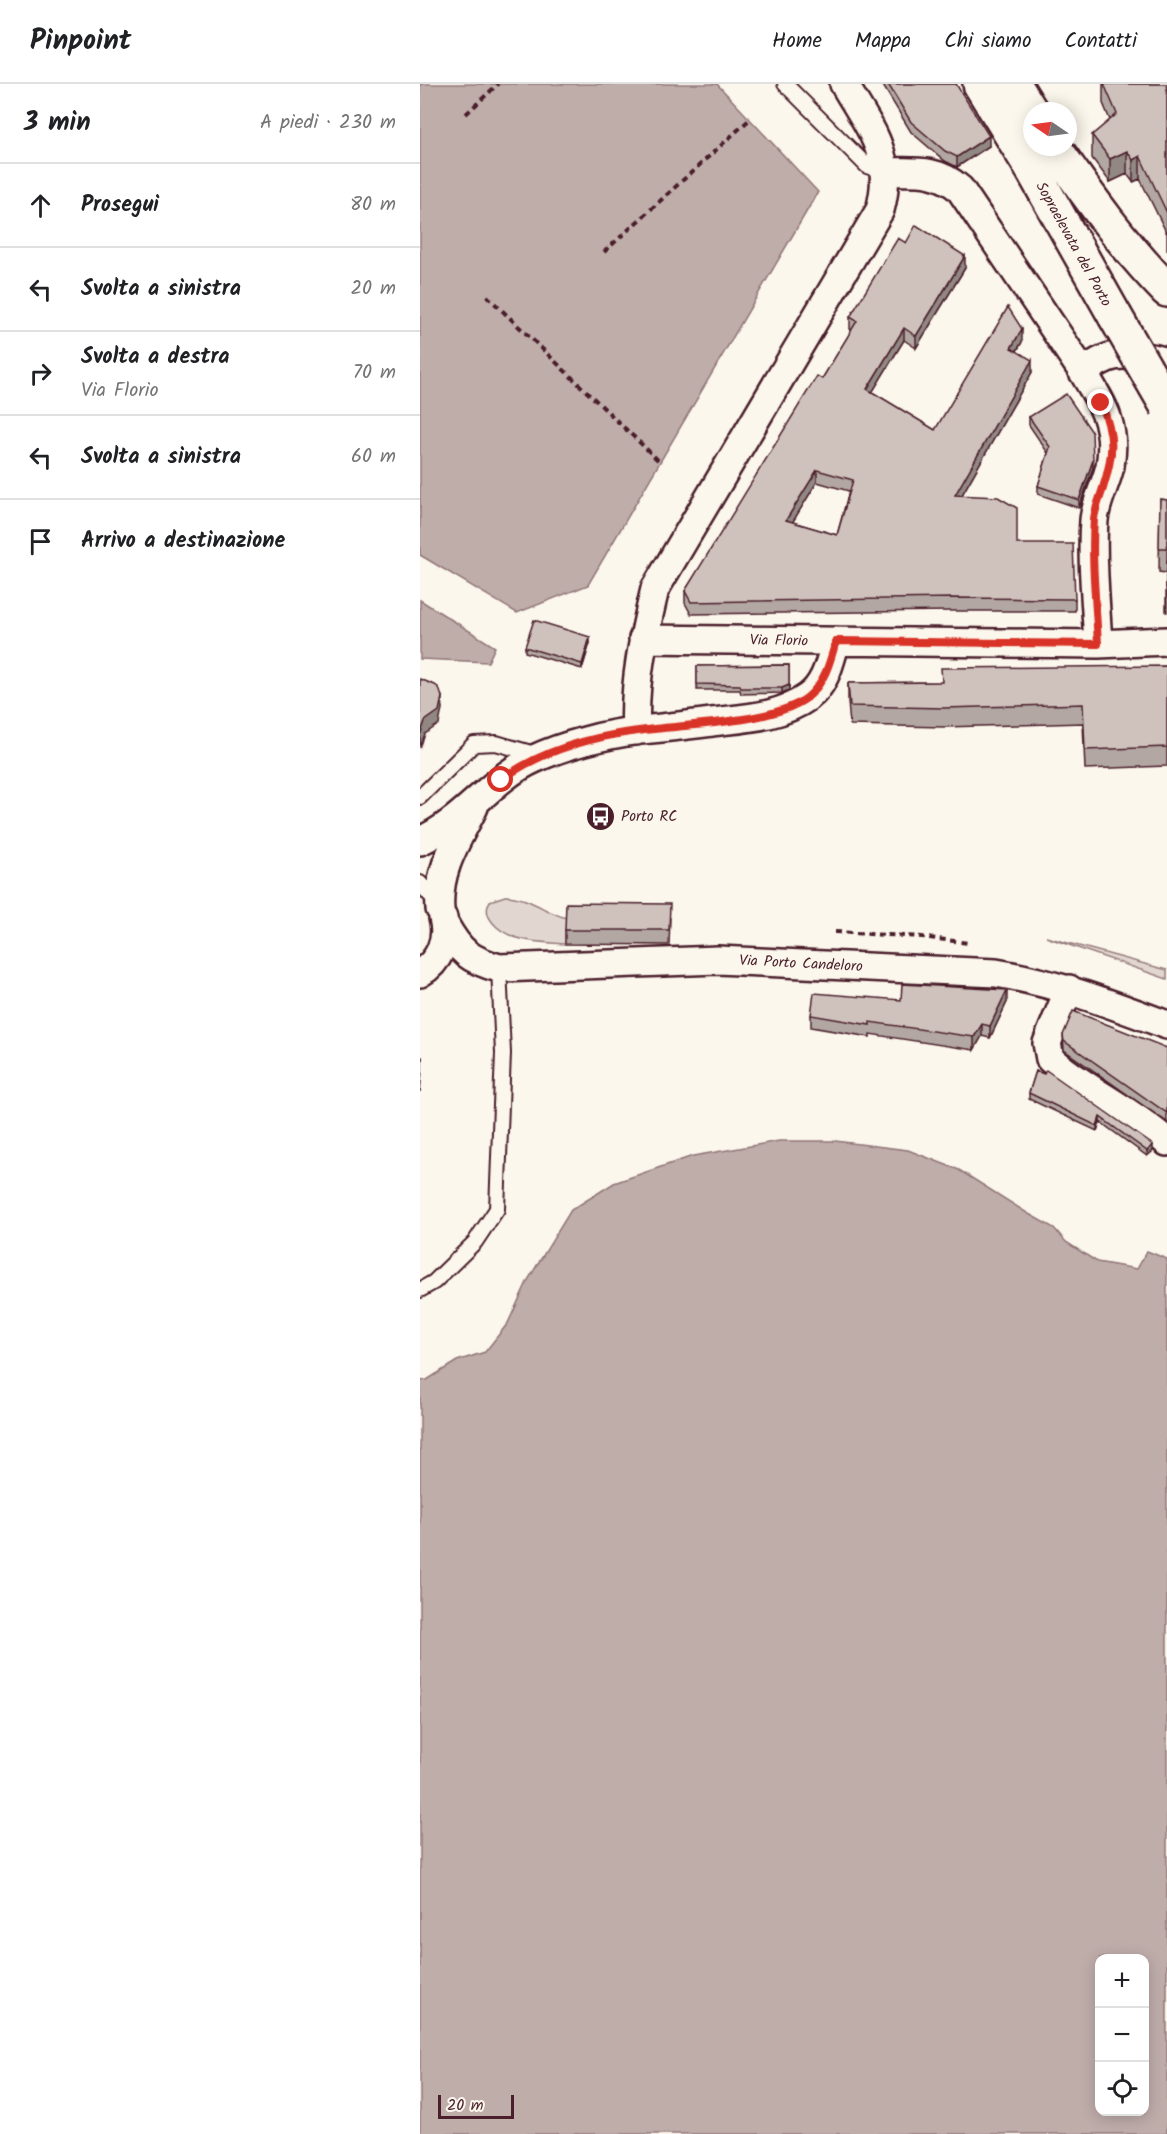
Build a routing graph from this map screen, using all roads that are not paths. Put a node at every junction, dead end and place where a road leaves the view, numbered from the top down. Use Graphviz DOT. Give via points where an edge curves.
graph roads {
  1 [pos="785,84"];
  2 [pos="844,84"];
  3 [pos="980,84"];
  4 [pos="1014,84"];
  5 [pos="1025,102"];
  6 [pos="1060,156"];
  7 [pos="885,172"];
  8 [pos="1167,290"];
  9 [pos="1167,362"];
  10 [pos="1083,372"];
  11 [pos="1167,406"];
  12 [pos="643,639"];
  13 [pos="1167,640"];
  14 [pos="836,641"];
  15 [pos="1098,644"];
  16 [pos="636,731"];
  17 [pos="542,756"];
  18 [pos="420,797"];
  19 [pos="477,801"];
  20 [pos="420,841"];
  21 [pos="431,900"];
  22 [pos="499,968"];
  23 [pos="420,974"];
  24 [pos="1068,989"];
  25 [pos="1167,1025"];
  26 [pos="1167,1142"];
  27 [pos="420,1290"];
  1 -- 7 [label="lane" via="867,166"];
  2 -- 7 [label="street" via="879,147"];
  3 -- 11 [label="main road, Sopraelevata del Porto, bridge"];
  4 -- 5 [label="main road"];
  6 -- 8 [label="main road" via="1090,199"];
  7 -- 10 [label="street" via="930,172 960,189"];
  7 -- 12 [label="street" via="880,210 655,589"];
  9 -- 10 [label="street" via="1144,356 1114,356"];
  10 -- 15 [label="street" via="1111,427 1110,466 1095,516"];
  12 -- 14 [label="street, Via Florio"];
  12 -- 16 [label="street"];
  13 -- 15 [label="street, Via Florio"];
  14 -- 15 [label="street, Via Florio"];
  14 -- 16 [label="street" via="827,674 810,696 788,709 754,717"];
  16 -- 17 [label="street"];
  17 -- 18 [label="lane" via="495,743 474,744"];
  17 -- 19 [label="street" via="514,770"];
  19 -- 20 [label="street"];
  19 -- 21 [label="street" via="441,877 439,891"];
  21 -- 22 [label="street, Via Porto Candeloro" via="454,942 467,956"];
  21 -- 23 [label="street" via="444,942 438,957"];
  22 -- 24 [label="street, Via Porto Candeloro" via="718,960 996,973"];
  22 -- 27 [label="lane" via="503,1053 497,1209 475,1242 434,1282"];
  24 -- 25 [label="street, Via Porto Candeloro"];
  24 -- 26 [label="street" via="1047,1043 1050,1059 1146,1123"];
}
